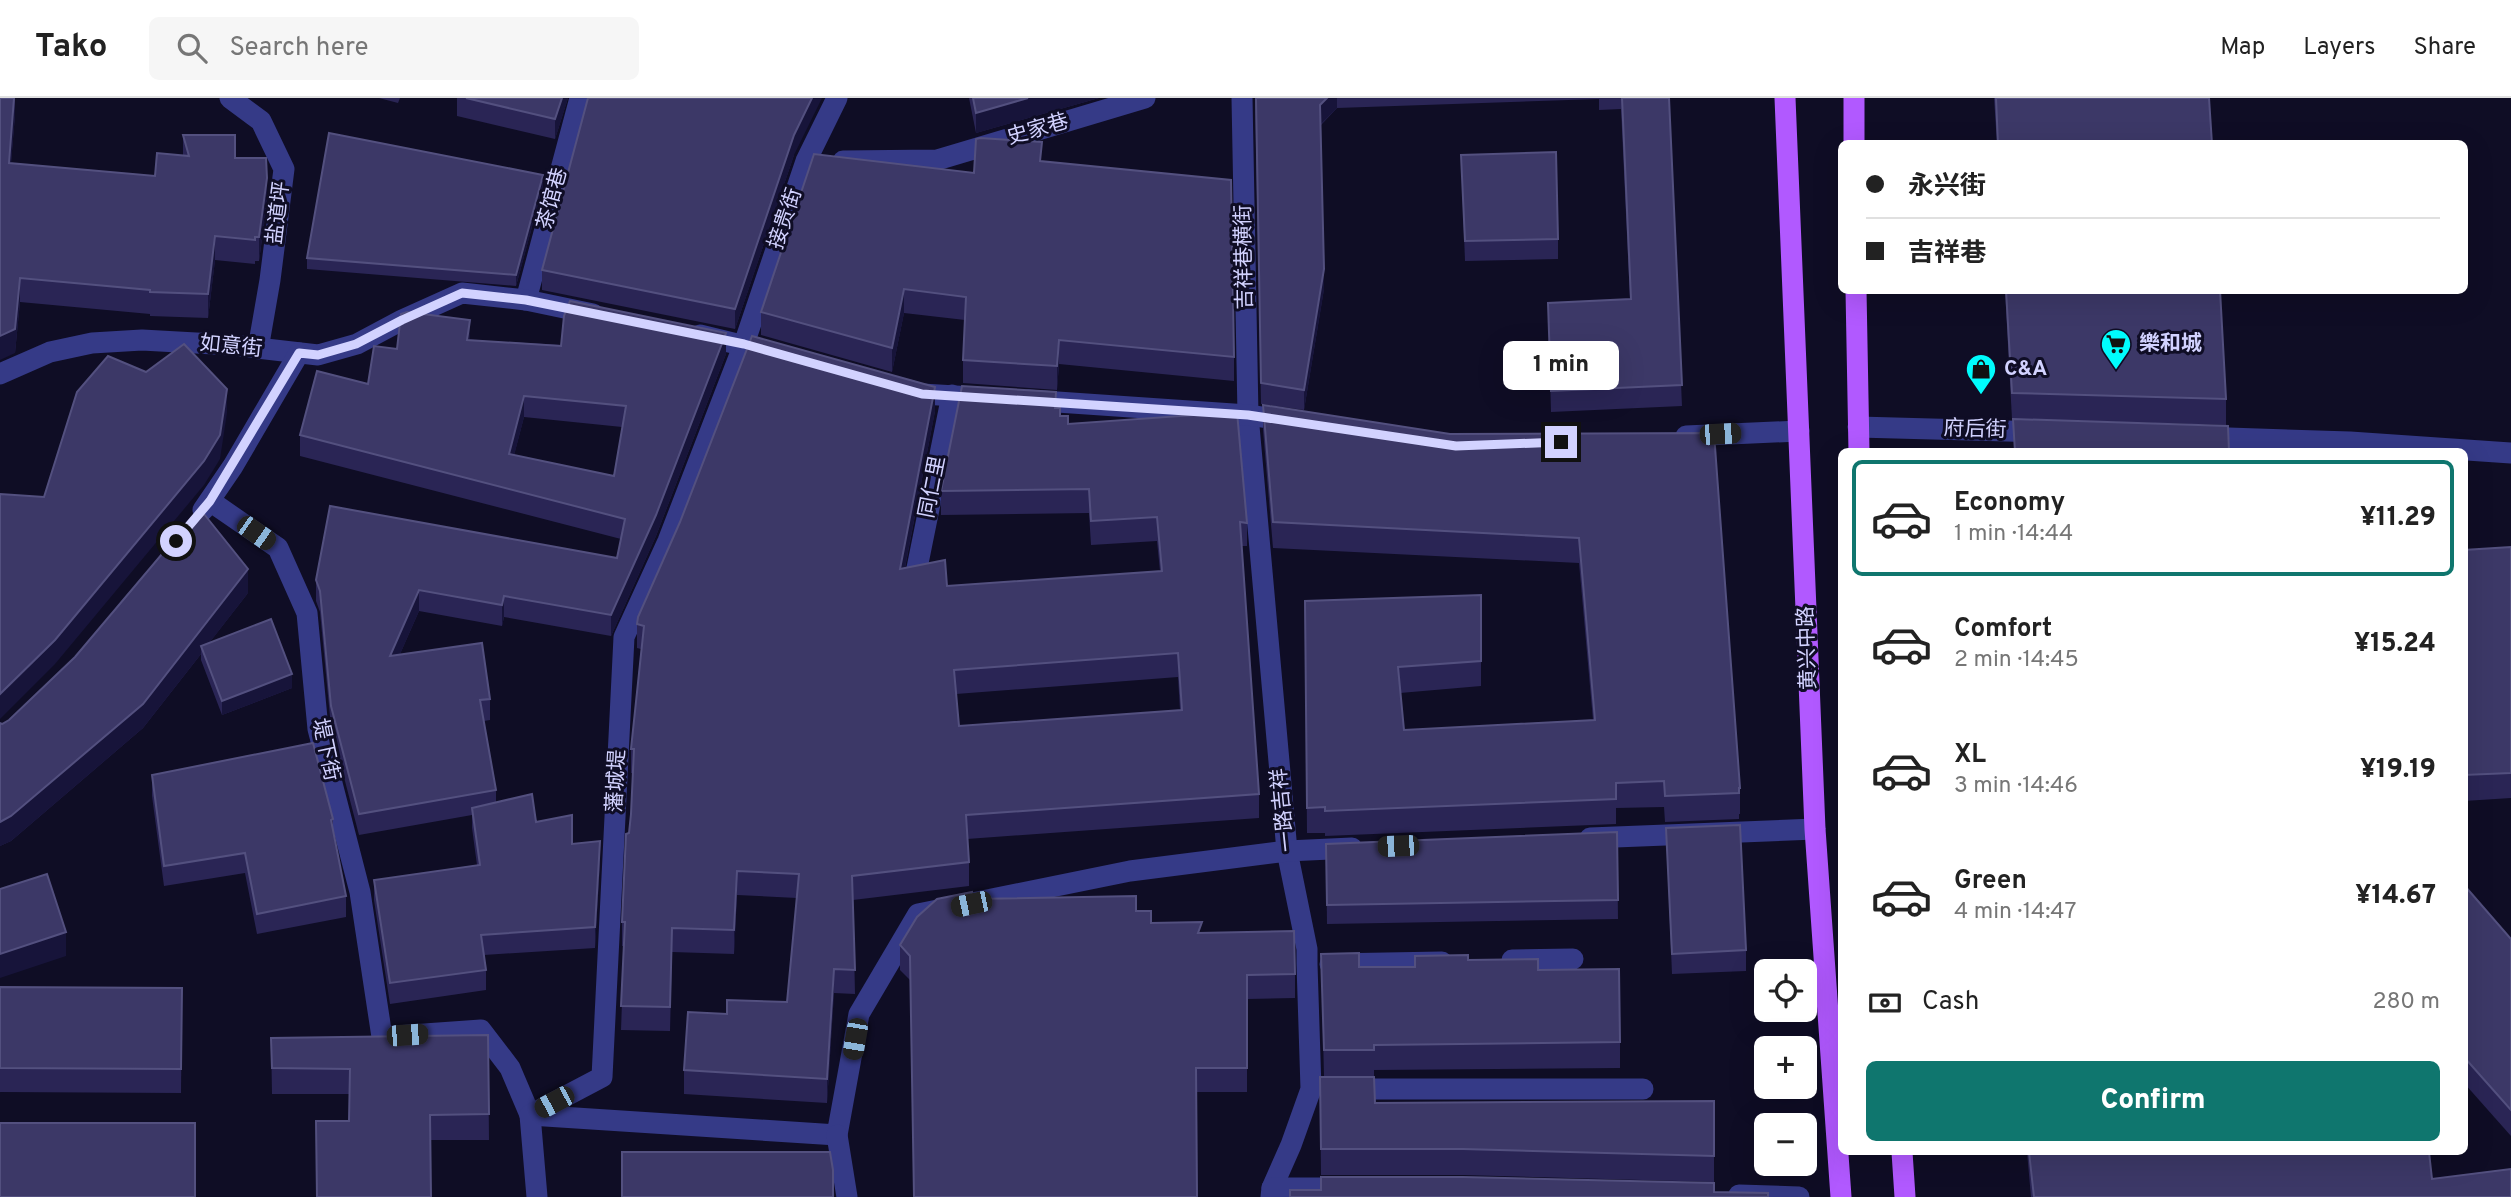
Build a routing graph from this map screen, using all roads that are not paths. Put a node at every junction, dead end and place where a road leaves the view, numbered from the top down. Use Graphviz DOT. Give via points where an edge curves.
graph roads {
  1 [pos="230,98"];
  2 [pos="580,98"];
  3 [pos="837,98"];
  4 [pos="1145,98"];
  5 [pos="1242,98"];
  6 [pos="1785,98"];
  7 [pos="1854,98"];
  8 [pos="1854,140"];
  9 [pos="806,161"];
  10 [pos="1856,294"];
  11 [pos="526,300"];
  12 [pos="608,317"];
  13 [pos="676,331"];
  14 [pos="744,344"];
  15 [pos="258,349"];
  16 [pos="299,353"];
  17 [pos="795,358"];
  18 [pos="0,374"];
  19 [pos="884,383"];
  20 [pos="952,395"];
  21 [pos="1248,415"];
  22 [pos="1304,424"];
  23 [pos="1858,427"];
  24 [pos="1800,431"];
  25 [pos="2063,433"];
  26 [pos="1662,437"];
  27 [pos="2172,437"];
  28 [pos="1859,448"];
  29 [pos="2438,448"];
  30 [pos="2468,450"];
  31 [pos="2511,453"];
  32 [pos="210,501"];
  33 [pos="193,521"];
  34 [pos="915,578"];
  35 [pos="1815,828"];
  36 [pos="1565,839"];
  37 [pos="1371,847"];
  38 [pos="1287,851"];
  39 [pos="1573,959"];
  40 [pos="1461,961"];
  41 [pos="1489,961"];
  42 [pos="1307,964"];
  43 [pos="1311,1089"];
  44 [pos="1643,1089"];
  45 [pos="530,1115"];
  46 [pos="838,1135"];
  47 [pos="1838,1154"];
  48 [pos="1838,1155"];
  49 [pos="1902,1155"];
  50 [pos="1367,1188"];
  51 [pos="1272,1193"];
  52 [pos="1718,1195"];
  53 [pos="537,1197"];
  54 [pos="847,1197"];
  55 [pos="1799,1197"];
  56 [pos="1841,1197"];
  57 [pos="1905,1197"];
  1 -- 15 [label="street, 盐道坪" via="261,121 284,169"];
  2 -- 11 [label="street, 茶馆巷"];
  3 -- 9 [label="street, 接贵街"];
  4 -- 9 [label="street, 史家巷" via="937,160"];
  5 -- 21 [label="street, 吉祥巷横街"];
  6 -- 24 [label="main road, 黄兴中路"];
  7 -- 8 [label="main road"];
  9 -- 14 [label="street, 接贵街"];
  10 -- 23 [label="main road"];
  11 -- 12 [label="street, 如意街"];
  11 -- 16 [label="street, 如意街" via="462,293 356,344 318,355"];
  13 -- 14 [label="street"];
  14 -- 17 [label="street"];
  14 -- 45 [label="street, 藩城堤" via="668,541 624,637 601,1077"];
  15 -- 16 [label="street, 如意街"];
  15 -- 18 [label="street, 如意街" via="142,340 92,343 50,352"];
  16 -- 32 [label="street"];
  19 -- 20 [label="street" via="922,394"];
  20 -- 21 [label="street"];
  20 -- 34 [label="street, 同仁里"];
  21 -- 22 [label="street"];
  21 -- 38 [label="street, 一路吉祥"];
  23 -- 25 [label="street, 府后街"];
  23 -- 28 [label="main road"];
  24 -- 26 [label="street"];
  24 -- 35 [label="main road, 黄兴中路"];
  27 -- 29 [label="street"];
  30 -- 31 [label="street"];
  32 -- 33 [label="street"];
  32 -- 45 [label="street, 堤下街" via="278,548 307,613 318,729 360,892 382,1037 481,1030 510,1068"];
  35 -- 36 [label="street"];
  35 -- 47 [label="main road, 黄兴中路"];
  37 -- 38 [label="street"];
  38 -- 42 [label="street, 一路吉祥"];
  38 -- 46 [label="street" via="1130,871 918,914 859,1014"];
  39 -- 41 [label="street"];
  40 -- 42 [label="street"];
  42 -- 43 [label="street, 一路吉祥"];
  43 -- 44 [label="street"];
  43 -- 51 [label="street, 一路吉祥"];
  45 -- 46 [label="street"];
  45 -- 53 [label="street"];
  46 -- 54 [label="street"];
  48 -- 56 [label="main road, 黄兴中路"];
  49 -- 57 [label="main road"];
  50 -- 51 [label="street"];
  52 -- 55 [label="street"];
}
